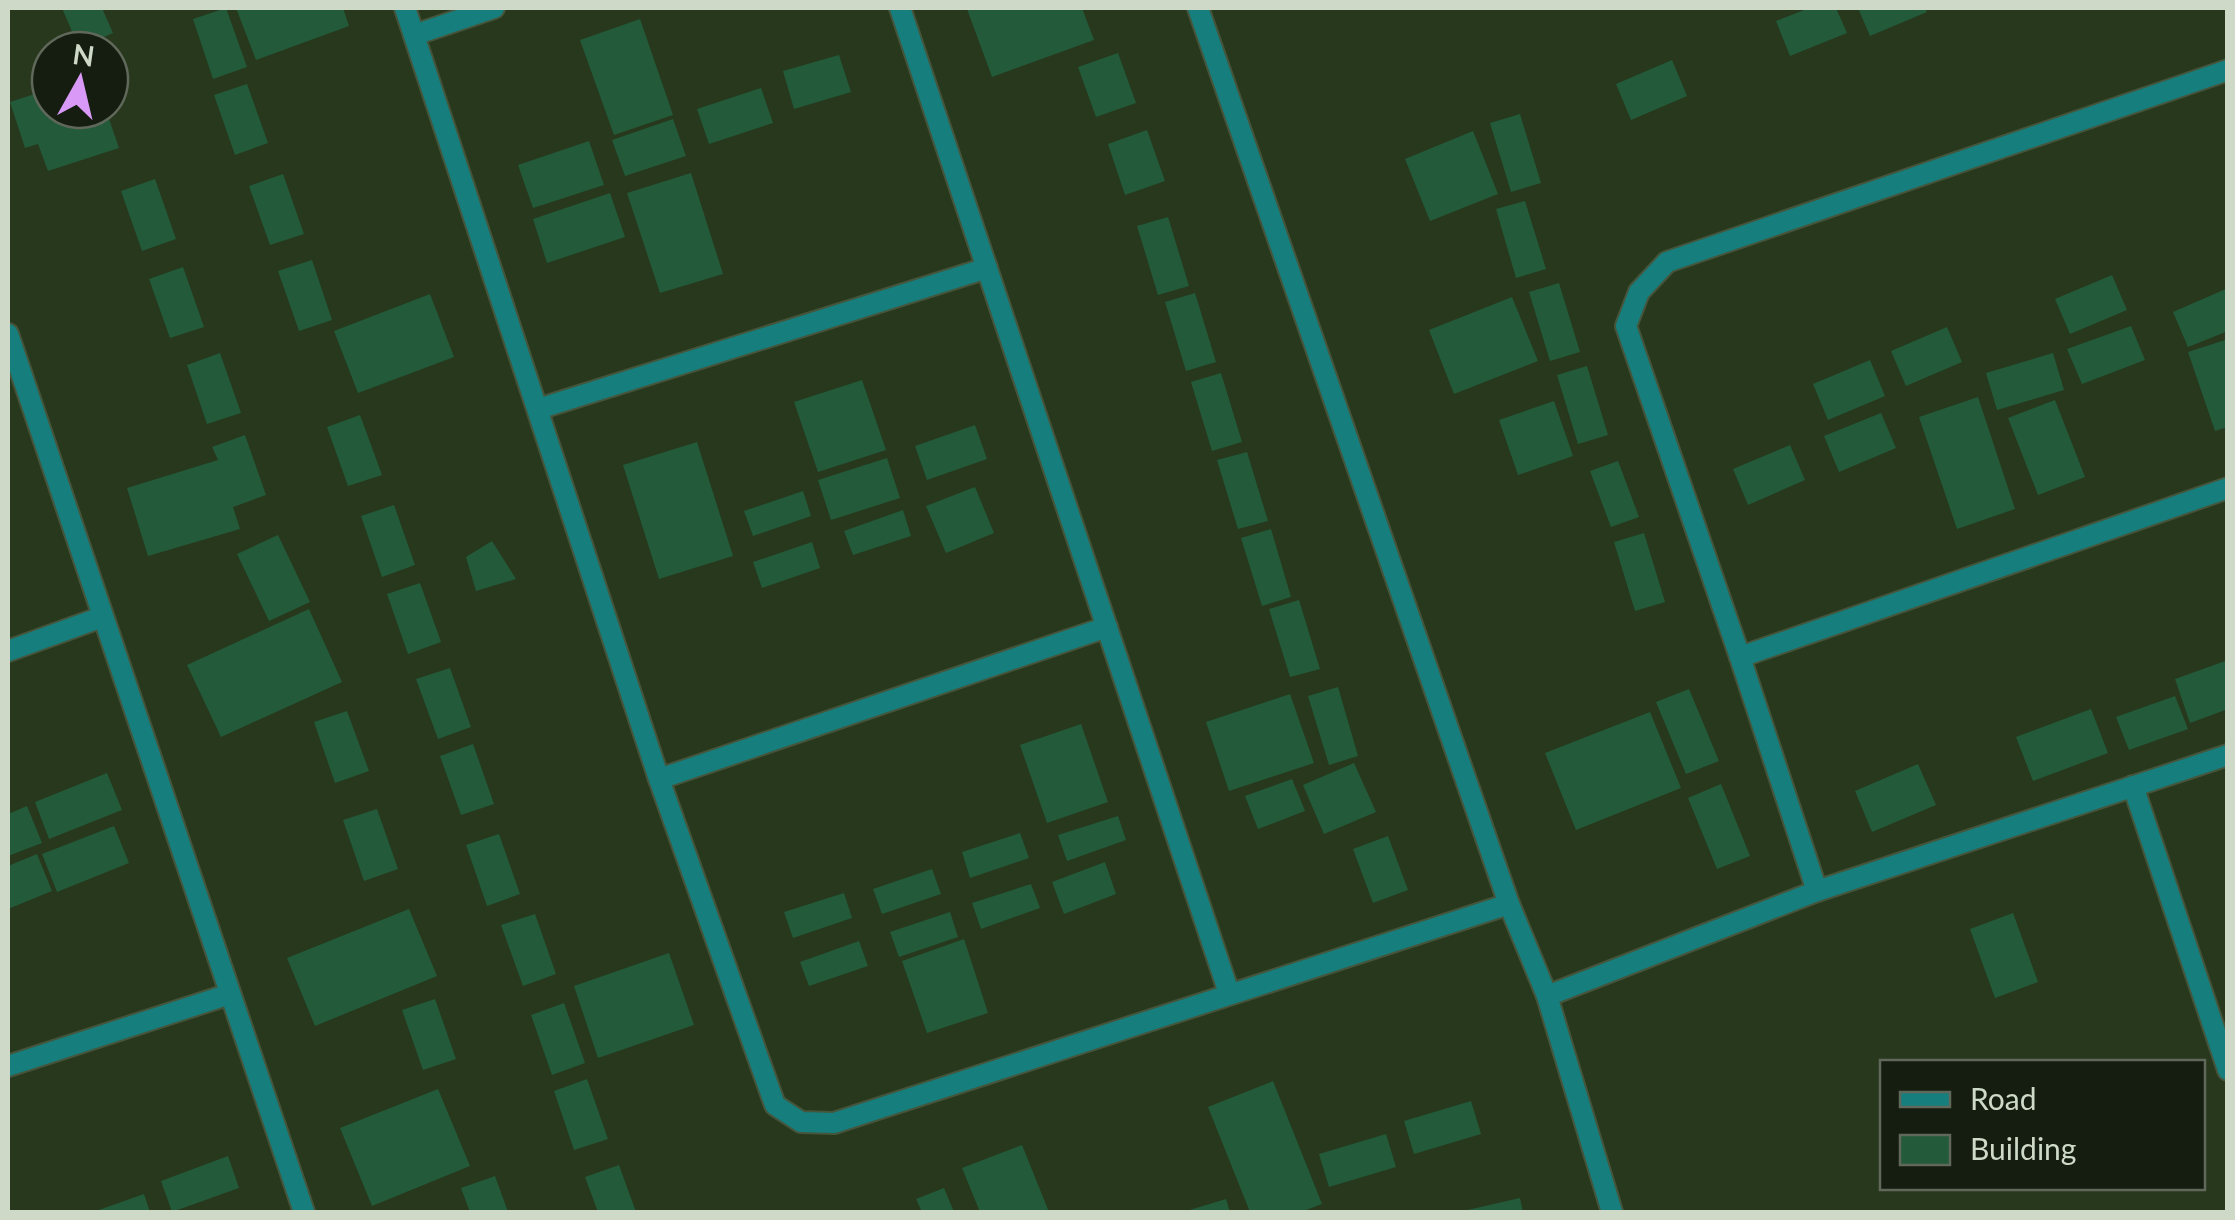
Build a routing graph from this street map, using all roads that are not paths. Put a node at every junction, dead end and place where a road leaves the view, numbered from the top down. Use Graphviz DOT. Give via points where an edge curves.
graph roads {
  1 [pos="404,8"];
  2 [pos="494,8"];
  3 [pos="900,8"];
  4 [pos="1198,8"];
  5 [pos="414,35"];
  6 [pos="2228,70"];
  7 [pos="987,268"];
  8 [pos="8,334"];
  9 [pos="538,409"];
  10 [pos="2228,488"];
  11 [pos="102,617"];
  12 [pos="1107,627"];
  13 [pos="8,651"];
  14 [pos="1740,656"];
  15 [pos="2228,755"];
  16 [pos="660,779"];
  17 [pos="2133,786"];
  18 [pos="1817,891"];
  19 [pos="1509,904"];
  20 [pos="1229,993"];
  21 [pos="230,994"];
  22 [pos="1547,996"];
  23 [pos="2220,1027"];
  24 [pos="8,1066"];
  25 [pos="2228,1070"];
  26 [pos="304,1212"];
  27 [pos="1612,1212"];
  1 -- 5 [label="street"];
  2 -- 5 [label="street"];
  3 -- 7 [label="street"];
  4 -- 19 [label="street"];
  5 -- 9 [label="street"];
  6 -- 14 [label="street" via="1667,262 1639,292 1626,326"];
  7 -- 9 [label="street"];
  7 -- 12 [label="street"];
  8 -- 11 [label="street"];
  9 -- 16 [label="street"];
  10 -- 14 [label="street"];
  11 -- 13 [label="street"];
  11 -- 21 [label="street"];
  12 -- 16 [label="street"];
  12 -- 20 [label="street"];
  14 -- 18 [label="street"];
  15 -- 17 [label="street"];
  16 -- 20 [label="street" via="775,1105 801,1122 834,1123"];
  17 -- 18 [label="street"];
  17 -- 23 [label="street"];
  18 -- 22 [label="street"];
  19 -- 20 [label="street"];
  19 -- 22 [label="street"];
  21 -- 24 [label="street"];
  21 -- 26 [label="street"];
  22 -- 27 [label="street"];
  23 -- 25 [label="street"];
}
